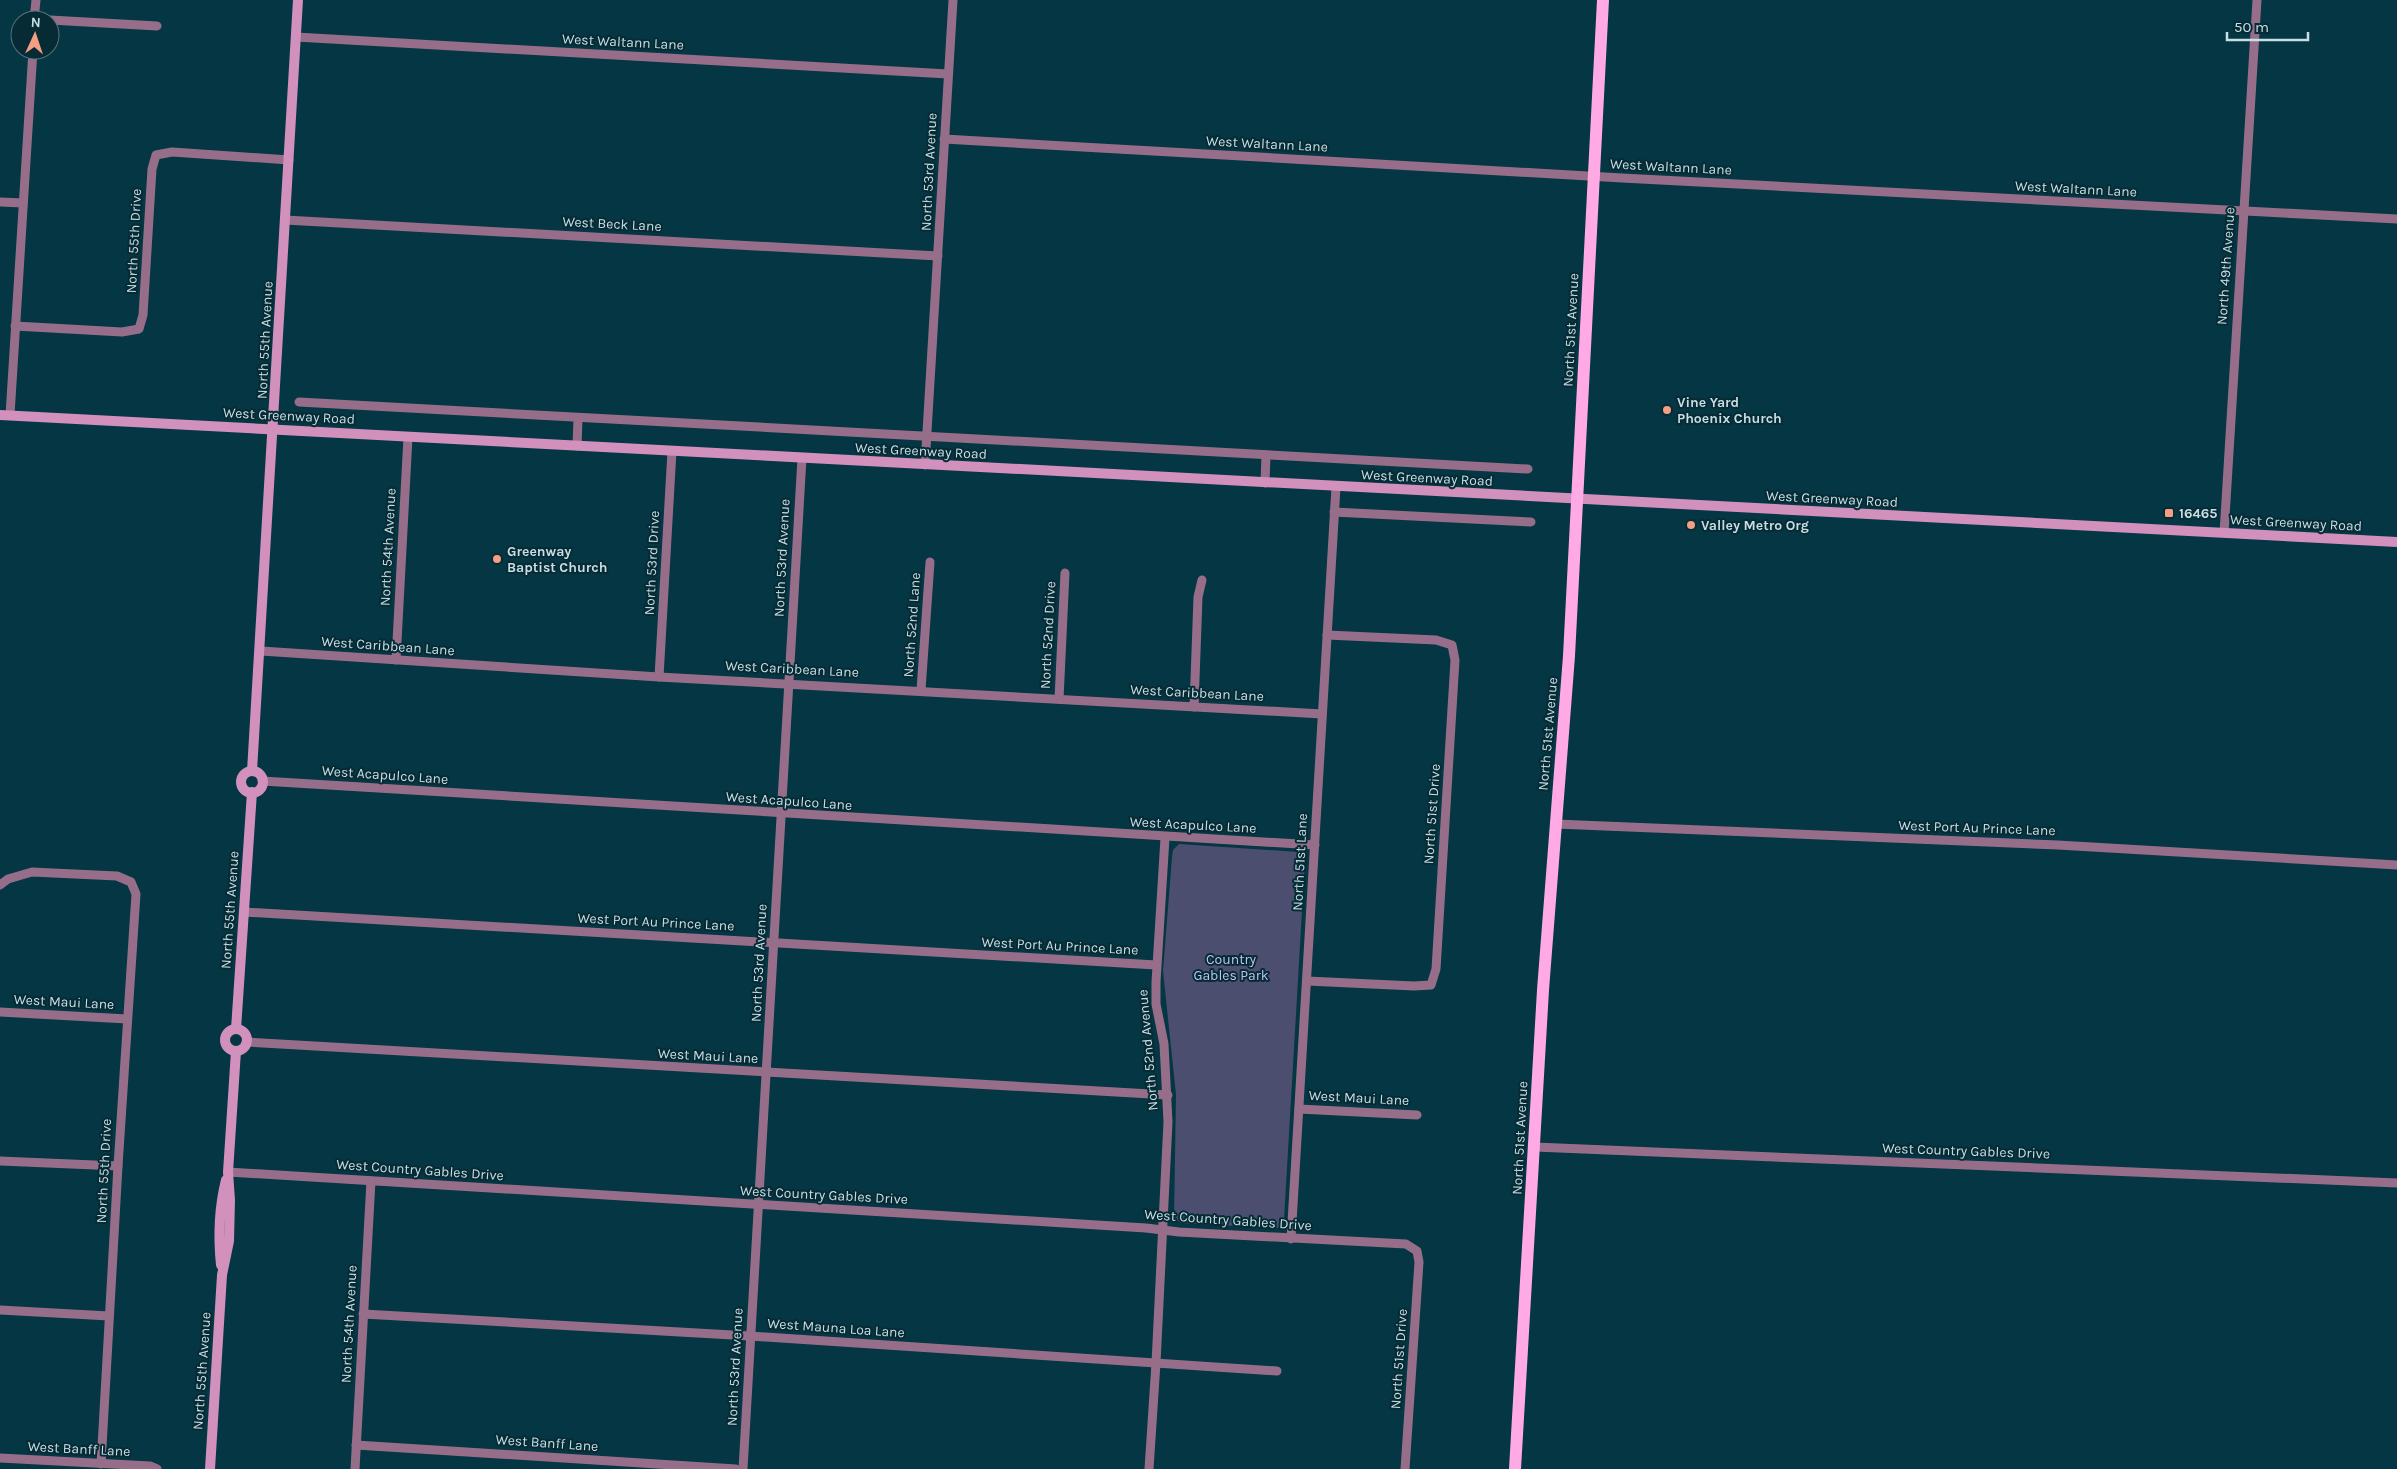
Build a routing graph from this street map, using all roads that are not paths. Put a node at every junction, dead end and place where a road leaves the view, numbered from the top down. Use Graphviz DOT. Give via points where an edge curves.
graph roads {
  1 [pos="298,0"];
  2 [pos="953,0"];
  3 [pos="1603,0"];
  4 [pos="2257,0"];
  5 [pos="60,21"];
  6 [pos="156,26"];
  7 [pos="296,37"];
  8 [pos="31,60"];
  9 [pos="948,74"];
  10 [pos="944,140"];
  11 [pos="288,160"];
  12 [pos="1594,177"];
  13 [pos="0,202"];
  14 [pos="23,203"];
  15 [pos="2244,212"];
  16 [pos="2397,219"];
  17 [pos="285,220"];
  18 [pos="938,256"];
  19 [pos="15,326"];
  20 [pos="299,402"];
  21 [pos="5,415"];
  22 [pos="578,419"];
  23 [pos="273,429"];
  24 [pos="408,437"];
  25 [pos="927,438"];
  26 [pos="577,446"];
  27 [pos="672,451"];
  28 [pos="1266,455"];
  29 [pos="802,458"];
  30 [pos="925,465"];
  31 [pos="1528,469"];
  32 [pos="1265,483"];
  33 [pos="1336,487"];
  34 [pos="1578,500"];
  35 [pos="1334,512"];
  36 [pos="1531,522"];
  37 [pos="2224,533"];
  38 [pos="2397,542"];
  39 [pos="930,562"];
  40 [pos="1065,572"];
  41 [pos="1202,580"];
  42 [pos="1327,635"];
  43 [pos="260,651"];
  44 [pos="396,660"];
  45 [pos="658,677"];
  46 [pos="789,682"];
  47 [pos="921,690"];
  48 [pos="1059,699"];
  49 [pos="1194,707"];
  50 [pos="1322,714"];
  51 [pos="252,771"];
  52 [pos="262,781"];
  53 [pos="252,792"];
  54 [pos="781,814"];
  55 [pos="1556,824"];
  56 [pos="1165,838"];
  57 [pos="1314,845"];
  58 [pos="2397,865"];
  59 [pos="0,885"];
  60 [pos="244,912"];
  61 [pos="774,942"];
  62 [pos="1156,965"];
  63 [pos="1306,981"];
  64 [pos="0,1012"];
  65 [pos="127,1019"];
  66 [pos="236,1030"];
  67 [pos="246,1042"];
  68 [pos="236,1051"];
  69 [pos="766,1073"];
  70 [pos="1168,1095"];
  71 [pos="1299,1109"];
  72 [pos="1417,1115"];
  73 [pos="1535,1147"];
  74 [pos="0,1161"];
  75 [pos="118,1166"];
  76 [pos="228,1172"];
  77 [pos="371,1181"];
  78 [pos="2397,1183"];
  79 [pos="758,1205"];
  80 [pos="1163,1230"];
  81 [pos="1291,1238"];
  82 [pos="1417,1250"];
  83 [pos="0,1310"];
  84 [pos="363,1314"];
  85 [pos="109,1316"];
  86 [pos="750,1336"];
  87 [pos="1156,1363"];
  88 [pos="1277,1371"];
  89 [pos="356,1445"];
  90 [pos="0,1458"];
  91 [pos="101,1464"];
  92 [pos="157,1469"];
  93 [pos="210,1469"];
  94 [pos="354,1469"];
  95 [pos="736,1469"];
  96 [pos="743,1469"];
  97 [pos="1148,1469"];
  98 [pos="1405,1469"];
  99 [pos="1515,1469"];
  1 -- 7 [label="main road, North 55th Avenue"];
  2 -- 9 [label="street, North 53rd Avenue"];
  3 -- 12 [label="main road, North 51st Avenue"];
  4 -- 15 [label="street, North 49th Avenue"];
  5 -- 6 [label="street"];
  7 -- 9 [label="street, West Waltann Lane"];
  7 -- 11 [label="main road, North 55th Avenue"];
  8 -- 14 [label="street"];
  9 -- 10 [label="street, North 53rd Avenue"];
  10 -- 12 [label="street, West Waltann Lane"];
  10 -- 18 [label="street, North 53rd Avenue"];
  11 -- 17 [label="main road, North 55th Avenue"];
  11 -- 19 [label="street, North 55th Drive" via="172,152 156,155 152,169 143,315 138,329 122,332"];
  12 -- 15 [label="street, West Waltann Lane"];
  12 -- 34 [label="main road, North 51st Avenue"];
  13 -- 14 [label="street"];
  14 -- 19 [label="street"];
  15 -- 16 [label="street, West Waltann Lane"];
  15 -- 37 [label="street, North 49th Avenue"];
  17 -- 18 [label="street, West Beck Lane"];
  17 -- 23 [label="main road, North 55th Avenue"];
  18 -- 25 [label="street, North 53rd Avenue"];
  19 -- 21 [label="street"];
  20 -- 22 [label="street, West Greenway Road"];
  21 -- 23 [label="main road, West Greenway Road"];
  22 -- 25 [label="street, West Greenway Road"];
  22 -- 26 [label="street"];
  23 -- 24 [label="main road, West Greenway Road"];
  23 -- 43 [label="main road, North 55th Avenue"];
  24 -- 26 [label="main road, West Greenway Road"];
  24 -- 44 [label="street, North 54th Avenue"];
  25 -- 28 [label="street, West Greenway Road"];
  25 -- 30 [label="street, North 53rd Avenue"];
  26 -- 27 [label="main road, West Greenway Road"];
  27 -- 29 [label="main road, West Greenway Road"];
  27 -- 45 [label="street, North 53rd Drive"];
  28 -- 31 [label="street, West Greenway Road"];
  28 -- 32 [label="street"];
  29 -- 30 [label="main road, West Greenway Road"];
  29 -- 46 [label="street, North 53rd Avenue"];
  30 -- 32 [label="main road, West Greenway Road"];
  32 -- 33 [label="main road, West Greenway Road"];
  33 -- 34 [label="main road, West Greenway Road"];
  33 -- 35 [label="street, North 51st Lane"];
  34 -- 37 [label="main road, West Greenway Road"];
  34 -- 55 [label="main road, North 51st Avenue"];
  35 -- 36 [label="street"];
  35 -- 42 [label="street, North 51st Lane"];
  37 -- 38 [label="main road, West Greenway Road"];
  39 -- 47 [label="street, North 52nd Lane"];
  40 -- 48 [label="street, North 52nd Drive"];
  41 -- 49 [label="street" via="1198,597"];
  42 -- 50 [label="street, North 51st Lane"];
  42 -- 63 [label="street, North 51st Drive" via="1436,640 1452,645 1455,660 1453,700 1436,969 1431,985"];
  43 -- 44 [label="street, West Caribbean Lane"];
  43 -- 51 [label="main road, North 55th Avenue"];
  44 -- 45 [label="street, West Caribbean Lane"];
  45 -- 46 [label="street, West Caribbean Lane"];
  46 -- 47 [label="street, West Caribbean Lane"];
  46 -- 54 [label="street, North 53rd Avenue"];
  47 -- 48 [label="street, West Caribbean Lane"];
  48 -- 49 [label="street, West Caribbean Lane"];
  49 -- 50 [label="street, West Caribbean Lane"];
  50 -- 57 [label="street, North 51st Lane"];
  51 -- 52 [label="main road" via="260,775"];
  51 -- 53 [label="main road, North 55th Avenue" via="244,774 241,783 244,790"];
  52 -- 53 [label="main road" via="259,789"];
  52 -- 54 [label="street, West Acapulco Lane"];
  53 -- 60 [label="main road, North 55th Avenue"];
  54 -- 56 [label="street, West Acapulco Lane"];
  54 -- 61 [label="street, North 53rd Avenue"];
  55 -- 58 [label="street, West Port Au Prince Lane" via="2048,845"];
  55 -- 73 [label="main road, North 51st Avenue"];
  56 -- 57 [label="street, West Acapulco Lane"];
  56 -- 62 [label="street, North 52nd Avenue"];
  57 -- 63 [label="street, North 51st Lane"];
  59 -- 65 [label="street, North 55th Drive" via="8,879 32,872 117,876 131,882 136,894"];
  60 -- 61 [label="street, West Port Au Prince Lane"];
  60 -- 66 [label="main road, North 55th Avenue"];
  61 -- 62 [label="street, West Port Au Prince Lane"];
  61 -- 69 [label="street, North 53rd Avenue"];
  62 -- 70 [label="street, North 52nd Avenue" via="1156,1004 1164,1044"];
  63 -- 71 [label="street, North 51st Lane"];
  64 -- 65 [label="street, West Maui Lane"];
  65 -- 75 [label="street, North 55th Drive"];
  66 -- 67 [label="main road" via="244,1033"];
  66 -- 68 [label="main road, North 55th Avenue" via="228,1033 225,1042 228,1048"];
  67 -- 68 [label="main road"];
  67 -- 69 [label="street, West Maui Lane"];
  68 -- 76 [label="main road, North 55th Avenue"];
  69 -- 70 [label="street, West Maui Lane"];
  69 -- 79 [label="street, North 53rd Avenue"];
  70 -- 80 [label="street, North 52nd Avenue"];
  71 -- 72 [label="street, West Maui Lane"];
  71 -- 81 [label="street, North 51st Lane"];
  73 -- 78 [label="street, West Country Gables Drive"];
  73 -- 99 [label="main road, North 51st Avenue"];
  74 -- 75 [label="street"];
  75 -- 85 [label="street, North 55th Drive"];
  76 -- 77 [label="street, West Country Gables Drive"];
  76 -- 93 [label="main road, North 55th Avenue" via="221,1201 218,1241 222,1275"];
  77 -- 79 [label="street, West Country Gables Drive"];
  77 -- 84 [label="street, North 54th Avenue"];
  79 -- 80 [label="street, West Country Gables Drive"];
  79 -- 86 [label="street, North 53rd Avenue"];
  80 -- 81 [label="street, West Country Gables Drive"];
  80 -- 87 [label="street, North 52nd Avenue"];
  81 -- 82 [label="street, West Country Gables Drive" via="1406,1244"];
  82 -- 98 [label="street, North 51st Drive" via="1419,1262"];
  83 -- 85 [label="street"];
  84 -- 86 [label="street, West Mauna Loa Lane"];
  84 -- 89 [label="street, North 54th Avenue"];
  85 -- 91 [label="street, North 55th Drive"];
  86 -- 87 [label="street, West Mauna Loa Lane"];
  86 -- 96 [label="street, North 53rd Avenue"];
  87 -- 88 [label="street, West Mauna Loa Lane"];
  87 -- 97 [label="street, North 52nd Avenue"];
  89 -- 94 [label="street, North 54th Avenue"];
  89 -- 95 [label="street, West Banff Lane"];
  90 -- 91 [label="street, West Banff Lane"];
  91 -- 92 [label="street, West Banff Lane"];
}
